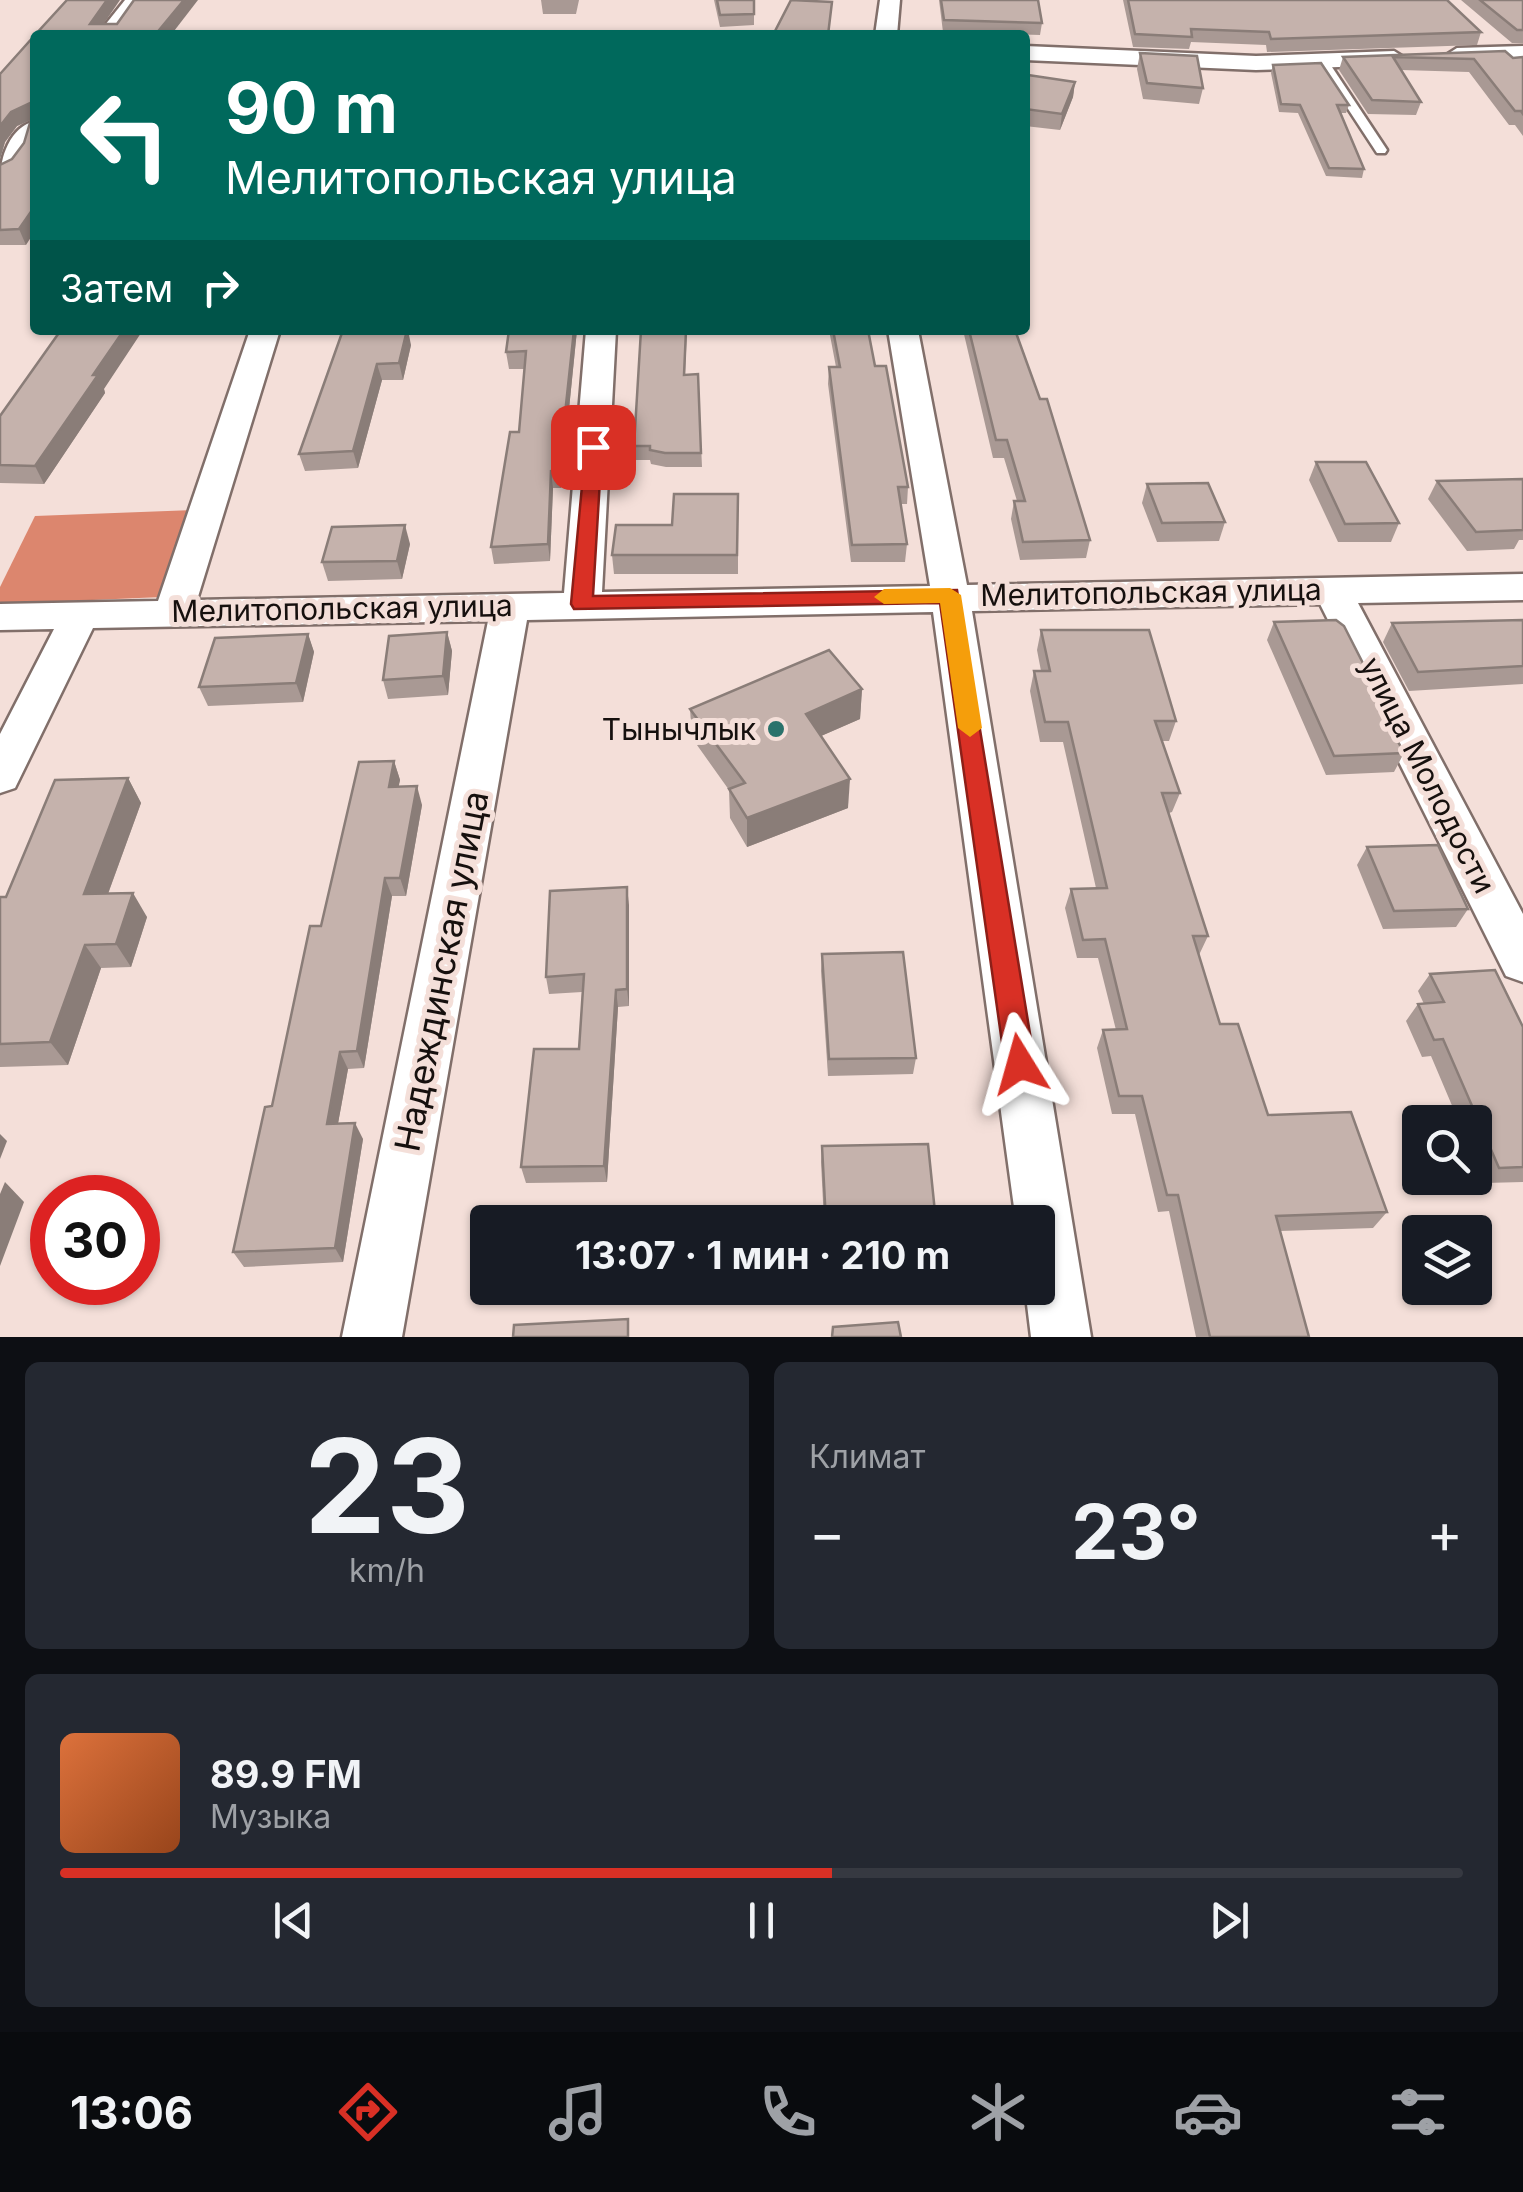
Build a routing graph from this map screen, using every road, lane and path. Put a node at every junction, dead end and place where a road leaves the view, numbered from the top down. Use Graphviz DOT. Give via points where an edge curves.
graph roads {
  1 [pos="136,0"];
  2 [pos="890,0"];
  3 [pos="112,30"];
  4 [pos="887,30"];
  5 [pos="1482,32"];
  6 [pos="1030,52"];
  7 [pos="1518,59"];
  8 [pos="1322,60"];
  9 [pos="30,134"];
  10 [pos="1380,150"];
  11 [pos="0,172"];
  12 [pos="263,335"];
  13 [pos="601,335"];
  14 [pos="904,335"];
  15 [pos="1523,586"];
  16 [pos="1332,590"];
  17 [pos="950,595"];
  18 [pos="582,604"];
  19 [pos="510,605"];
  20 [pos="174,611"];
  21 [pos="81,614"];
  22 [pos="0,616"];
  23 [pos="0,776"];
  24 [pos="1517,934"];
  25 [pos="372,1337"];
  26 [pos="1061,1337"];
  1 -- 3 [label="street"];
  2 -- 4 [label="street"];
  5 -- 7 [label="street"];
  6 -- 8 [label="street"];
  7 -- 8 [label="street"];
  8 -- 10 [label="lane"];
  9 -- 11 [label="street"];
  12 -- 20 [label="street"];
  13 -- 18 [label="street"];
  14 -- 17 [label="street"];
  15 -- 16 [label="street, Мелитопольская улица"];
  16 -- 17 [label="street, Мелитопольская улица"];
  16 -- 24 [label="street, улица Молодости"];
  17 -- 18 [label="street, Мелитопольская улица"];
  17 -- 26 [label="street"];
  18 -- 19 [label="street, Мелитопольская улица"];
  19 -- 20 [label="street, Мелитопольская улица"];
  19 -- 25 [label="street, Надеждинская улица"];
  20 -- 21 [label="street, Мелитопольская улица"];
  21 -- 22 [label="street, Мелитопольская улица"];
  21 -- 23 [label="street"];
}
